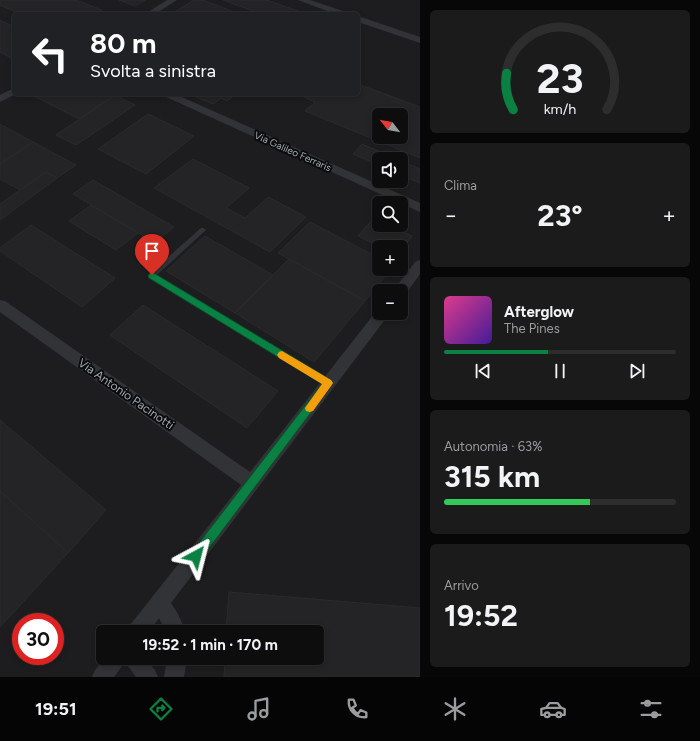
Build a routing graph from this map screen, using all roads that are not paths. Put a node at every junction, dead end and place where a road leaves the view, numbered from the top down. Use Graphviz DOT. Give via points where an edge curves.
graph roads {
  1 [pos="173,0"];
  2 [pos="302,0"];
  3 [pos="152,12"];
  4 [pos="337,12"];
  5 [pos="360,20"];
  6 [pos="420,40"];
  7 [pos="12,92"];
  8 [pos="171,96"];
  9 [pos="0,99"];
  10 [pos="420,208"];
  11 [pos="203,230"];
  12 [pos="420,265"];
  13 [pos="405,284"];
  14 [pos="0,305"];
  15 [pos="378,320"];
  16 [pos="328,383"];
  17 [pos="252,483"];
  18 [pos="159,604"];
  19 [pos="142,625"];
  20 [pos="174,625"];
  21 [pos="111,665"];
  22 [pos="139,665"];
  23 [pos="175,665"];
  24 [pos="102,677"];
  25 [pos="148,677"];
  26 [pos="174,677"];
  1 -- 3 [label="street"];
  2 -- 4 [label="street"];
  5 -- 6 [label="street"];
  7 -- 9 [label="street"];
  8 -- 10 [label="street, Via Galileo Ferraris"];
  11 -- 16 [label="lane" via="152,275"];
  12 -- 13 [label="street"];
  14 -- 17 [label="street, Via Antonio Pacinotti"];
  15 -- 16 [label="street"];
  16 -- 17 [label="street"];
  17 -- 18 [label="street"];
  18 -- 19 [label="street"];
  18 -- 20 [label="street" via="169,613"];
  21 -- 24 [label="street"];
  22 -- 25 [label="street"];
  23 -- 26 [label="street"];
}
